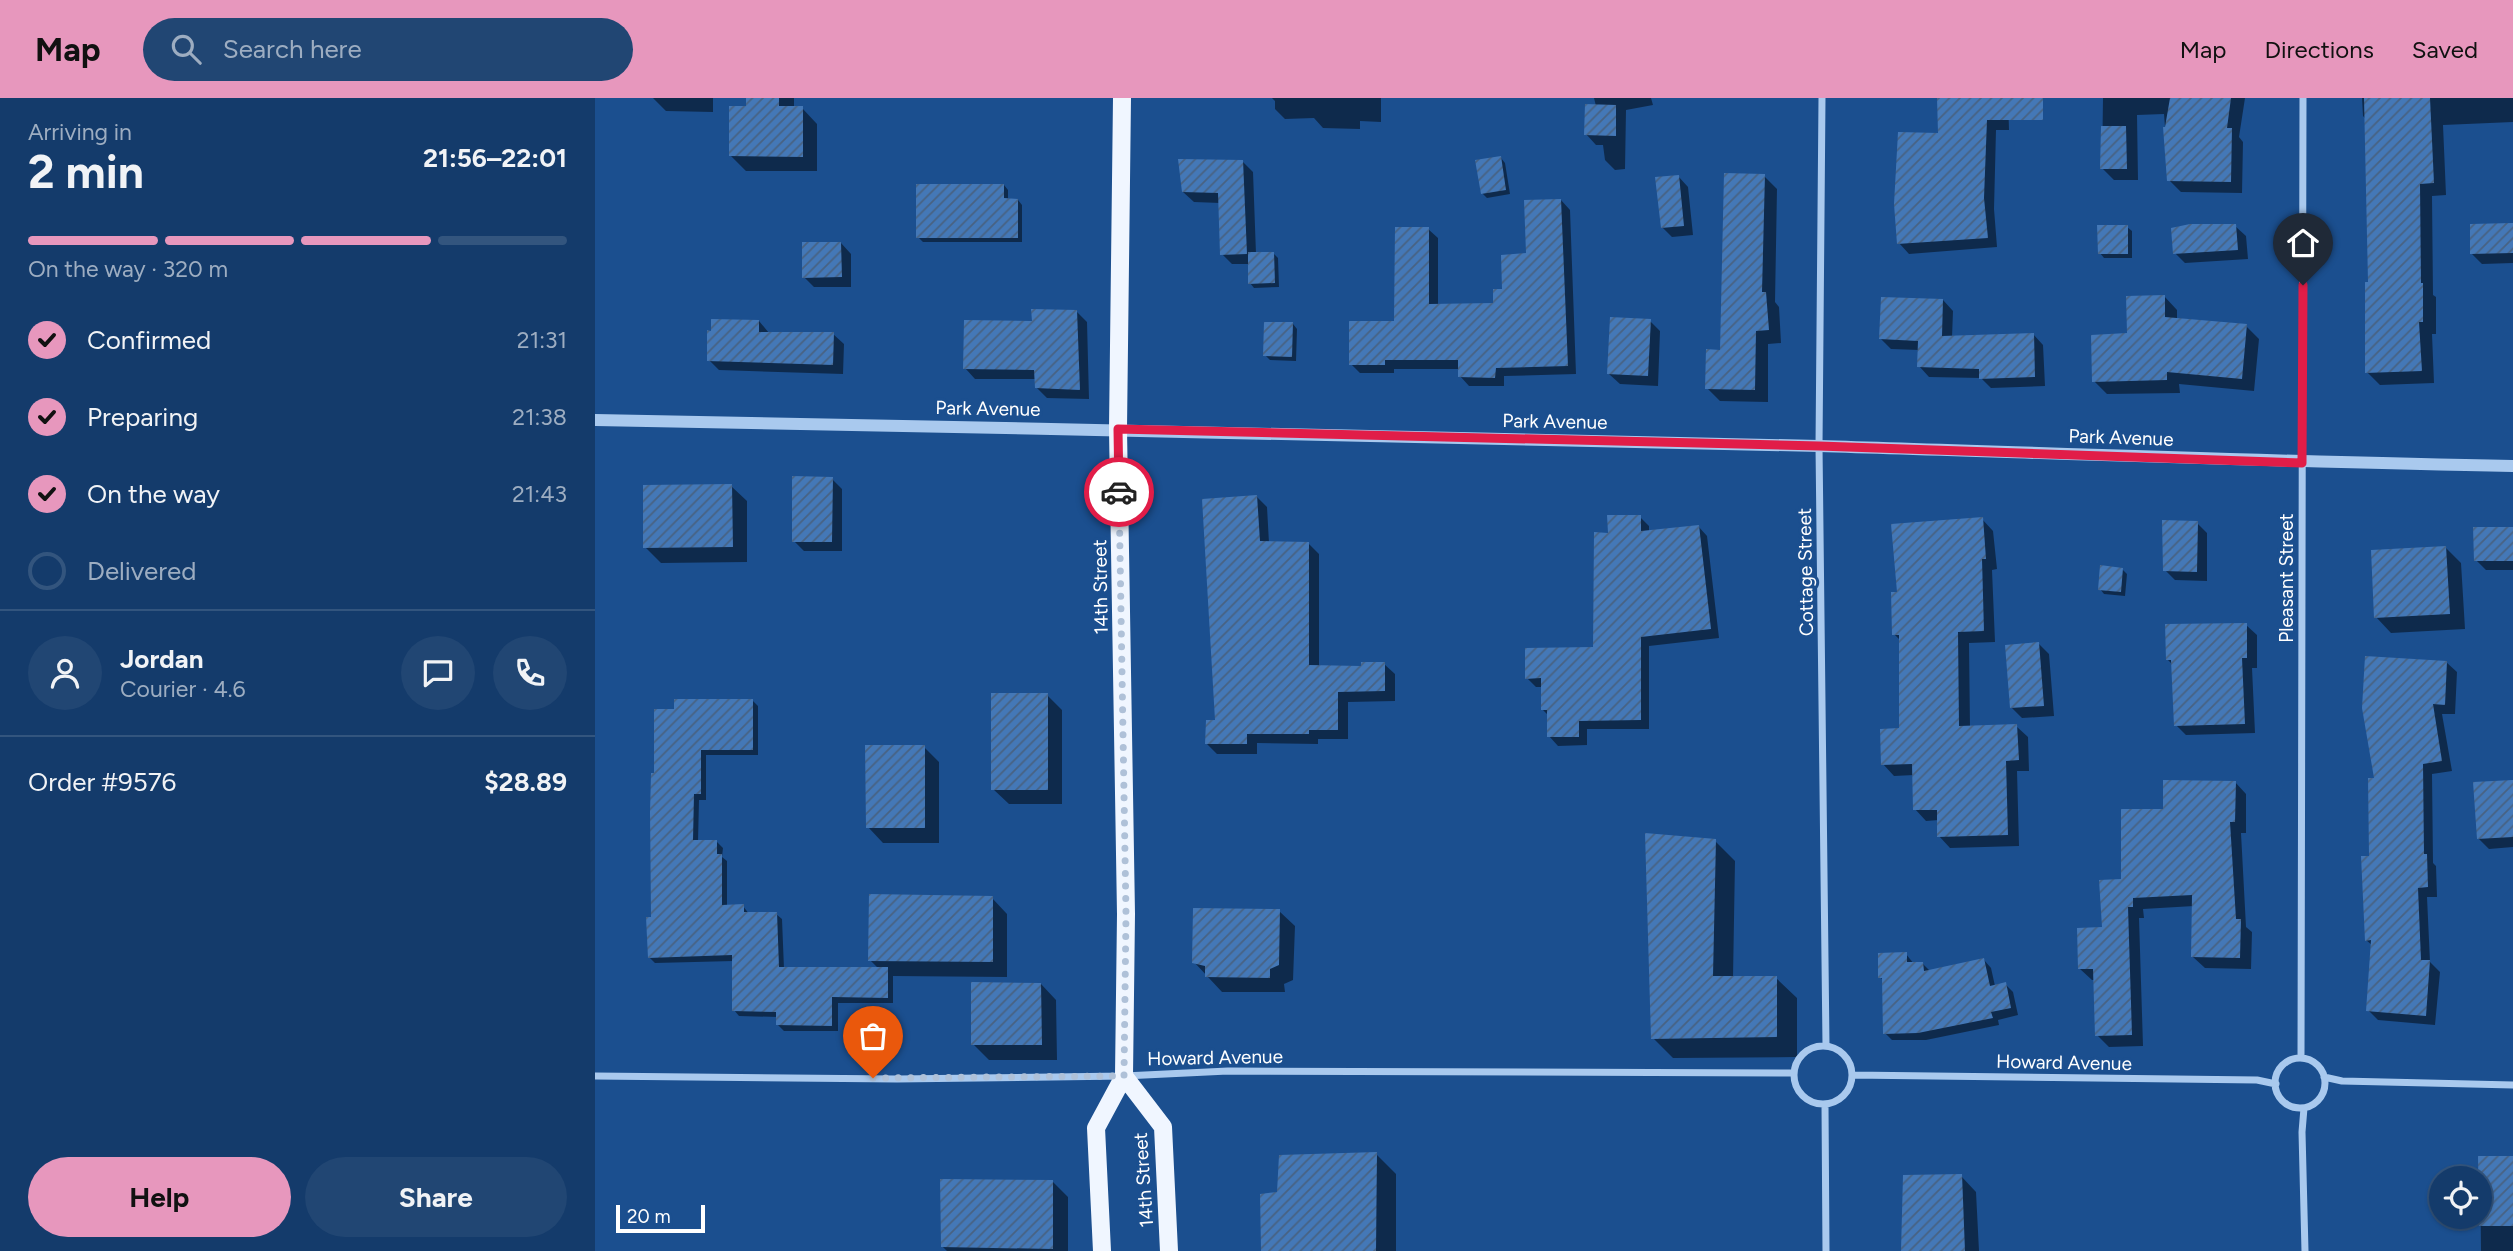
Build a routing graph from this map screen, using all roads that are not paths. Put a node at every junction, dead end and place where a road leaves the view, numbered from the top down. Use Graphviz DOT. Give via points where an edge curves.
graph roads {
  1 [pos="1122,98"];
  2 [pos="1822,98"];
  3 [pos="2303,98"];
  4 [pos="595,420"];
  5 [pos="1118,429"];
  6 [pos="1819,446"];
  7 [pos="2302,463"];
  8 [pos="2513,466"];
  9 [pos="1826,1045"];
  10 [pos="2301,1058"];
  11 [pos="1794,1073"];
  12 [pos="1852,1075"];
  13 [pos="595,1076"];
  14 [pos="1124,1076"];
  15 [pos="2325,1077"];
  16 [pos="2276,1084"];
  17 [pos="2513,1084"];
  18 [pos="1825,1105"];
  19 [pos="2304,1108"];
  20 [pos="1102,1251"];
  21 [pos="1169,1251"];
  22 [pos="1826,1251"];
  23 [pos="2305,1251"];
  1 -- 5 [label="main road, 14th Street"];
  2 -- 6 [label="street, Cottage Street"];
  3 -- 7 [label="street, Pleasant Street"];
  4 -- 5 [label="street, Park Avenue"];
  5 -- 6 [label="street, Park Avenue"];
  5 -- 14 [label="main road, 14th Street" via="1126,914"];
  6 -- 7 [label="street, Park Avenue"];
  6 -- 9 [label="street, Cottage Street"];
  7 -- 8 [label="street, Park Avenue"];
  7 -- 10 [label="street, Pleasant Street"];
  9 -- 11 [label="street" via="1808,1049"];
  9 -- 12 [label="street" via="1843,1053"];
  10 -- 15 [label="street" via="2315,1063"];
  10 -- 16 [label="street" via="2280,1069"];
  11 -- 14 [label="street, Howard Avenue" via="1228,1071"];
  11 -- 18 [label="street" via="1799,1091"];
  12 -- 16 [label="street, Howard Avenue" via="2257,1080"];
  12 -- 18 [label="street" via="1843,1097"];
  13 -- 14 [label="street, Howard Avenue"];
  14 -- 20 [label="main road, 14th Street" via="1096,1128"];
  14 -- 21 [label="main road, 14th Street" via="1163,1127"];
  15 -- 17 [label="street"];
  15 -- 19 [label="street" via="2319,1100"];
  16 -- 19 [label="street" via="2281,1099"];
  18 -- 22 [label="street"];
  19 -- 23 [label="street"];
}
